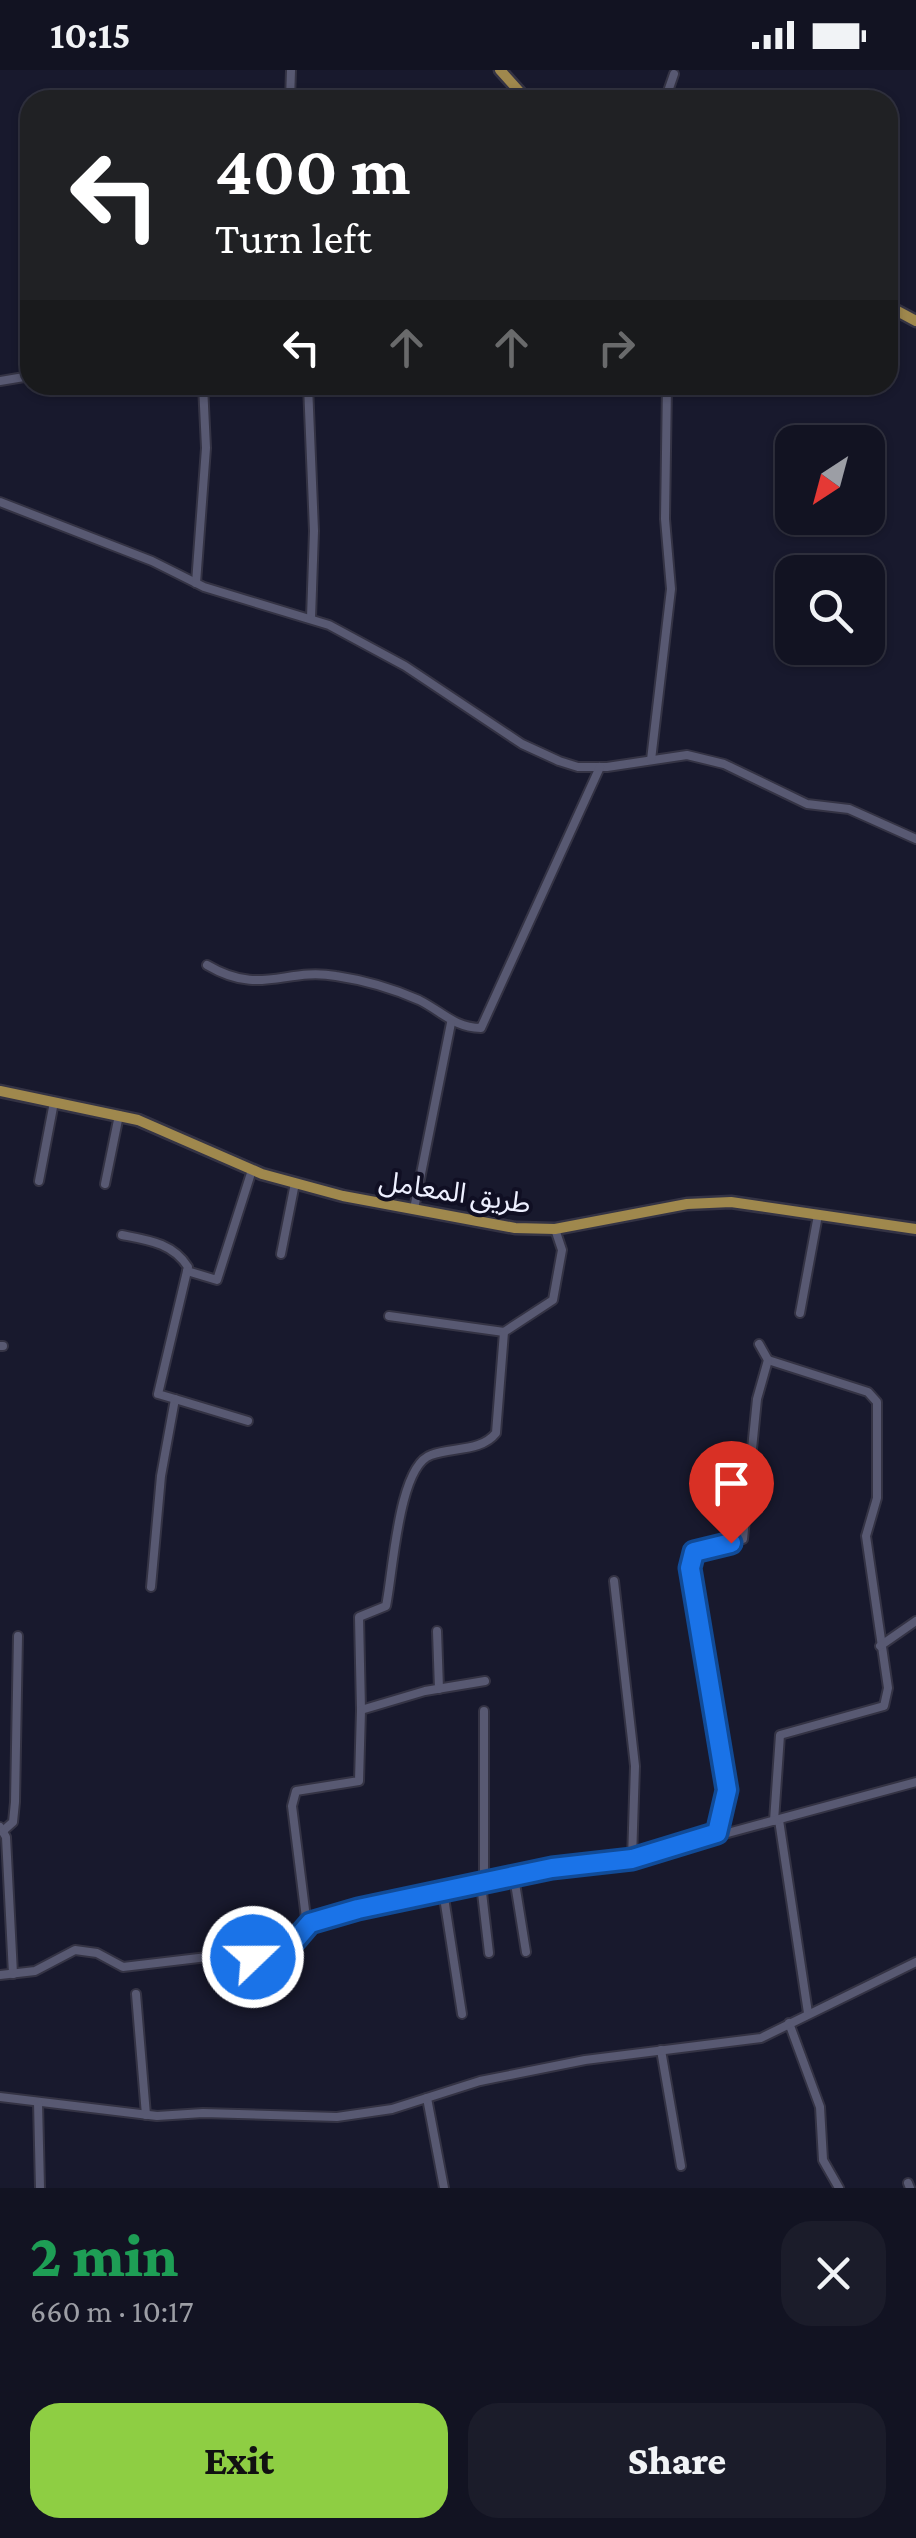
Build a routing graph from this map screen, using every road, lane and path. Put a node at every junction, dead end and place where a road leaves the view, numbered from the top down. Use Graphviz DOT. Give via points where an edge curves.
graph roads {
  1 [pos="502,71"];
  2 [pos="674,74"];
  3 [pos="518,90"];
  4 [pos="668,90"];
  5 [pos="203,395"];
  6 [pos="308,395"];
  7 [pos="667,395"];
  8 [pos="0,502"];
  9 [pos="196,583"];
  10 [pos="311,618"];
  11 [pos="651,760"];
  12 [pos="600,767"];
  13 [pos="916,839"];
  14 [pos="207,965"];
  15 [pos="451,1023"];
  16 [pos="0,1091"];
  17 [pos="54,1100"];
  18 [pos="119,1114"];
  19 [pos="252,1170"];
  20 [pos="39,1180"];
  21 [pos="295,1183"];
  22 [pos="104,1184"];
  23 [pos="414,1210"];
  24 [pos="818,1215"];
  25 [pos="555,1229"];
  26 [pos="916,1229"];
  27 [pos="122,1235"];
  28 [pos="281,1254"];
  29 [pos="187,1271"];
  30 [pos="800,1312"];
  31 [pos="389,1316"];
  32 [pos="504,1332"];
  33 [pos="759,1344"];
  34 [pos="768,1360"];
  35 [pos="175,1399"];
  36 [pos="248,1421"];
  37 [pos="614,1581"];
  38 [pos="151,1587"];
  39 [pos="916,1620"];
  40 [pos="437,1631"];
  41 [pos="18,1636"];
  42 [pos="880,1646"];
  43 [pos="485,1681"];
  44 [pos="440,1689"];
  45 [pos="361,1710"];
  46 [pos="484,1711"];
  47 [pos="916,1782"];
  48 [pos="776,1820"];
  49 [pos="2,1829"];
  50 [pos="717,1833"];
  51 [pos="632,1859"];
  52 [pos="514,1877"];
  53 [pos="483,1884"];
  54 [pos="443,1891"];
  55 [pos="307,1926"];
  56 [pos="526,1952"];
  57 [pos="489,1953"];
  58 [pos="916,1962"];
  59 [pos="12,1974"];
  60 [pos="0,1975"];
  61 [pos="136,1994"];
  62 [pos="808,2013"];
  63 [pos="462,2014"];
  64 [pos="789,2023"];
  65 [pos="661,2050"];
  66 [pos="0,2097"];
  67 [pos="427,2098"];
  68 [pos="38,2102"];
  69 [pos="146,2115"];
  70 [pos="681,2166"];
  71 [pos="40,2188"];
  72 [pos="444,2188"];
  73 [pos="839,2188"];
  1 -- 3 [label="main road"];
  2 -- 4 [label="street"];
  5 -- 9 [label="street"];
  6 -- 10 [label="street"];
  7 -- 11 [label="street" via="671,589"];
  8 -- 9 [label="street"];
  9 -- 10 [label="street"];
  10 -- 12 [label="street" via="405,666 522,744 578,767"];
  11 -- 12 [label="street"];
  11 -- 13 [label="street" via="686,755 724,764 791,798 849,809"];
  12 -- 15 [label="street" via="481,1028"];
  14 -- 15 [label="street" via="244,983 331,974 416,999"];
  15 -- 23 [label="street"];
  16 -- 17 [label="main road, طريق المعامل"];
  17 -- 18 [label="main road, طريق المعامل"];
  17 -- 20 [label="street"];
  18 -- 19 [label="main road, طريق المعامل"];
  18 -- 22 [label="street"];
  19 -- 21 [label="main road, طريق المعامل"];
  19 -- 29 [label="street" via="217,1280"];
  21 -- 23 [label="main road, طريق المعامل"];
  21 -- 28 [label="street"];
  23 -- 25 [label="main road, طريق المعامل"];
  24 -- 25 [label="main road, طريق المعامل" via="731,1202 687,1204"];
  24 -- 26 [label="main road, طريق المعامل"];
  24 -- 30 [label="street"];
  25 -- 32 [label="street" via="562,1250 553,1300"];
  27 -- 29 [label="street" via="180,1254"];
  29 -- 35 [label="street" via="158,1394"];
  31 -- 32 [label="street"];
  32 -- 45 [label="street" via="496,1433 480,1445 420,1460 411,1478 392,1543 386,1606 360,1617"];
  33 -- 34 [label="street"];
  34 -- 42 [label="street" via="868,1392 877,1402 877,1498 866,1536"];
  34 -- 50 [label="street" via="757,1399 743,1540 694,1552 690,1568 727,1790"];
  35 -- 36 [label="street"];
  35 -- 38 [label="street"];
  37 -- 51 [label="street" via="635,1766"];
  39 -- 42 [label="street"];
  40 -- 44 [label="street"];
  41 -- 49 [label="street" via="15,1802 13,1822"];
  42 -- 48 [label="street" via="888,1688 884,1706 780,1734"];
  43 -- 44 [label="street"];
  44 -- 45 [label="street"];
  45 -- 55 [label="street" via="359,1782 296,1791 292,1806"];
  46 -- 53 [label="street"];
  47 -- 48 [label="street"];
  48 -- 50 [label="street"];
  48 -- 62 [label="street"];
  49 -- 59 [label="street"];
  50 -- 51 [label="street"];
  51 -- 52 [label="street"];
  52 -- 53 [label="street"];
  52 -- 56 [label="street"];
  53 -- 54 [label="street"];
  53 -- 57 [label="street"];
  54 -- 55 [label="street"];
  54 -- 63 [label="street"];
  55 -- 59 [label="street" via="276,1955 123,1967 74,1950 34,1972"];
  58 -- 62 [label="street"];
  59 -- 60 [label="street"];
  61 -- 69 [label="street"];
  62 -- 64 [label="street"];
  64 -- 65 [label="street" via="736,2044"];
  64 -- 73 [label="street" via="820,2106 824,2160"];
  65 -- 67 [label="street" via="480,2082"];
  65 -- 70 [label="street"];
  66 -- 68 [label="street"];
  67 -- 69 [label="street" via="337,2117"];
  67 -- 72 [label="street"];
  68 -- 69 [label="street"];
  68 -- 71 [label="street"];
}
